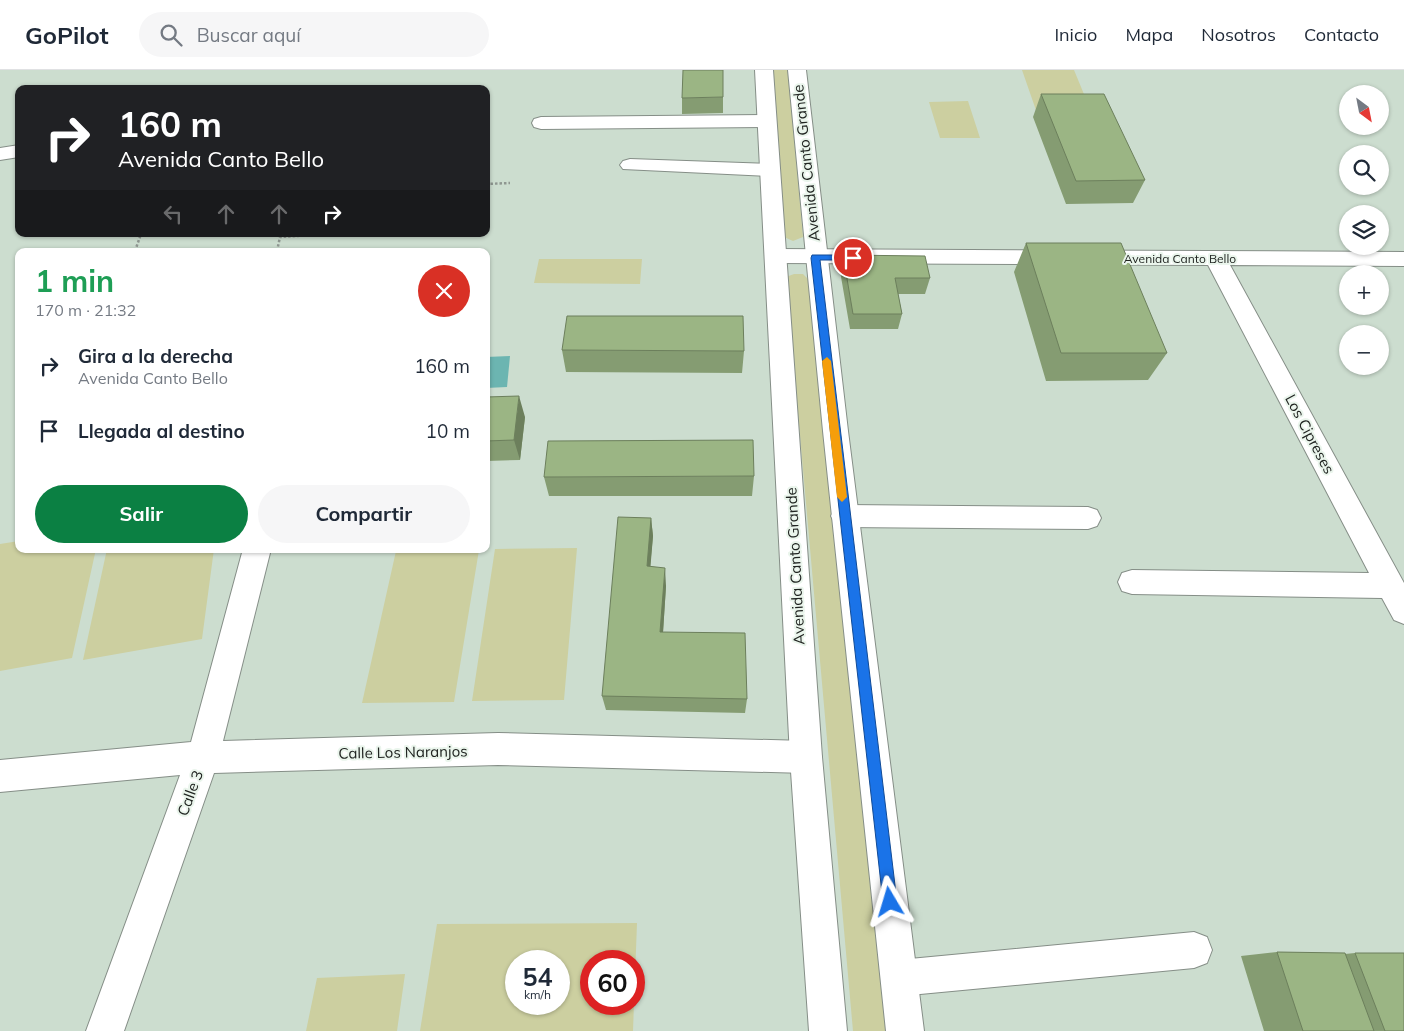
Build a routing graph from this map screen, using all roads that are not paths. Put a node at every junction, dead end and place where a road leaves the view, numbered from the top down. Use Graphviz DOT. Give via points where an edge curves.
graph roads {
  1 [pos="764,70"];
  2 [pos="797,70"];
  3 [pos="765,121"];
  4 [pos="541,123"];
  5 [pos="15,152"];
  6 [pos="0,154"];
  7 [pos="630,165"];
  8 [pos="769,170"];
  9 [pos="776,256"];
  10 [pos="815,258"];
  11 [pos="1215,258"];
  12 [pos="1404,259"];
  13 [pos="844,516"];
  14 [pos="1088,518"];
  15 [pos="256,553"];
  16 [pos="1132,582"];
  17 [pos="1391,586"];
  18 [pos="1404,611"];
  19 [pos="203,757"];
  20 [pos="806,757"];
  21 [pos="0,776"];
  22 [pos="1194,950"];
  23 [pos="899,978"];
  24 [pos="105,1031"];
  25 [pos="828,1031"];
  26 [pos="905,1031"];
  1 -- 3 [label="main road, Avenida Canto Grande"];
  2 -- 10 [label="main road, Avenida Canto Grande"];
  3 -- 4 [label="main road"];
  3 -- 8 [label="main road, Avenida Canto Grande"];
  5 -- 6 [label="main road"];
  7 -- 8 [label="main road"];
  8 -- 9 [label="main road, Avenida Canto Grande"];
  9 -- 10 [label="main road, Avenida Canto Bello"];
  9 -- 20 [label="main road, Avenida Canto Grande"];
  10 -- 11 [label="main road, Avenida Canto Bello"];
  10 -- 13 [label="main road, Avenida Canto Grande"];
  11 -- 12 [label="main road, Avenida Canto Bello"];
  11 -- 17 [label="main road, Los Cipreses"];
  13 -- 14 [label="main road"];
  13 -- 23 [label="main road, Avenida Canto Grande"];
  15 -- 19 [label="main road, Calle 3"];
  16 -- 17 [label="main road"];
  17 -- 18 [label="main road, Los Cipreses"];
  19 -- 20 [label="main road, Calle Los Naranjos" via="498,749"];
  19 -- 21 [label="main road, Calle Los Naranjos"];
  19 -- 24 [label="main road, Calle 3"];
  20 -- 25 [label="main road, Avenida Canto Grande"];
  22 -- 23 [label="main road"];
  23 -- 26 [label="main road, Avenida Canto Grande"];
}
